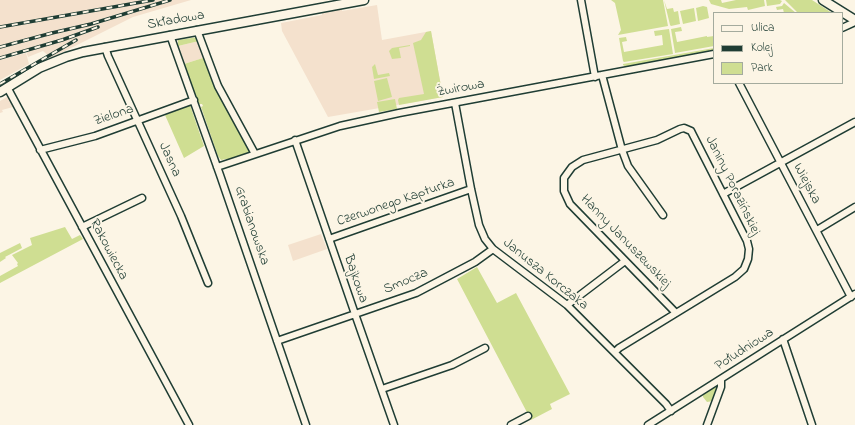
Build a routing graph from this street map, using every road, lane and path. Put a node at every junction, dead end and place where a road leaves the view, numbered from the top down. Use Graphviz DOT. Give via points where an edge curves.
graph roads {
  1 [pos="364,0"];
  2 [pos="582,0"];
  3 [pos="823,0"];
  4 [pos="841,12"];
  5 [pos="843,13"];
  6 [pos="855,21"];
  7 [pos="843,27"];
  8 [pos="197,30"];
  9 [pos="170,35"];
  10 [pos="105,47"];
  11 [pos="713,54"];
  12 [pos="602,75"];
  13 [pos="595,77"];
  14 [pos="740,84"];
  15 [pos="3,89"];
  16 [pos="194,100"];
  17 [pos="456,103"];
  18 [pos="138,121"];
  19 [pos="855,122"];
  20 [pos="688,129"];
  21 [pos="295,140"];
  22 [pos="40,150"];
  23 [pos="622,150"];
  24 [pos="255,154"];
  25 [pos="781,163"];
  26 [pos="217,167"];
  27 [pos="472,189"];
  28 [pos="723,194"];
  29 [pos="142,198"];
  30 [pos="855,207"];
  31 [pos="663,215"];
  32 [pos="82,227"];
  33 [pos="817,230"];
  34 [pos="329,239"];
  35 [pos="493,249"];
  36 [pos="625,261"];
  37 [pos="208,283"];
  38 [pos="853,296"];
  39 [pos="567,305"];
  40 [pos="676,312"];
  41 [pos="354,314"];
  42 [pos="783,339"];
  43 [pos="277,341"];
  44 [pos="485,348"];
  45 [pos="615,352"];
  46 [pos="720,380"];
  47 [pos="382,389"];
  48 [pos="671,411"];
  49 [pos="528,416"];
  50 [pos="189,425"];
  51 [pos="306,425"];
  52 [pos="394,425"];
  53 [pos="511,425"];
  54 [pos="648,425"];
  55 [pos="707,425"];
  56 [pos="812,425"];
  1 -- 8 [label="main road, Składowa"];
  2 -- 13 [label="street"];
  3 -- 4 [label="main road"];
  5 -- 6 [label="main road"];
  6 -- 7 [label="street"];
  8 -- 9 [label="main road, Składowa"];
  8 -- 24 [label="street" via="218,86"];
  9 -- 10 [label="main road, Składowa"];
  9 -- 16 [label="street, Grabianowska"];
  10 -- 15 [label="main road, Składowa" via="48,64"];
  10 -- 18 [label="street, Jasna"];
  11 -- 12 [label="street, Żwirowa"];
  12 -- 13 [label="street, Żwirowa"];
  12 -- 23 [label="street"];
  13 -- 17 [label="street, Żwirowa"];
  14 -- 25 [label="street, Wiejska"];
  15 -- 22 [label="street, Rakowiecka"];
  16 -- 18 [label="street, Zielona"];
  16 -- 26 [label="street, Grabianowska"];
  17 -- 21 [label="street, Żwirowa" via="340,126"];
  17 -- 27 [label="street, Janusza Korczaka"];
  18 -- 22 [label="street, Zielona" via="95,136"];
  18 -- 37 [label="street, Jasna"];
  19 -- 25 [label="street"];
  20 -- 23 [label="street, Hanny Januszewskiej" via="680,129 657,140"];
  20 -- 28 [label="street, Janiny Porazińskiej"];
  21 -- 24 [label="street, Żwirowa"];
  21 -- 34 [label="street, Bajkowa"];
  22 -- 32 [label="street, Rakowiecka"];
  23 -- 31 [label="street" via="628,166"];
  23 -- 36 [label="street, Hanny Januszewskiej" via="583,160 572,167 564,178 564,191 570,204"];
  24 -- 26 [label="street, Żwirowa"];
  25 -- 28 [label="street"];
  25 -- 33 [label="street, Wiejska"];
  26 -- 43 [label="street, Grabianowska"];
  27 -- 34 [label="street, Czerwonego Kapturka"];
  27 -- 35 [label="street, Janusza Korczaka" via="479,226"];
  28 -- 40 [label="street, Janiny Porazińskiej" via="747,241 749,249 746,264 736,277"];
  29 -- 32 [label="street"];
  30 -- 33 [label="street"];
  32 -- 50 [label="street, Rakowiecka"];
  33 -- 38 [label="street, Wiejska"];
  34 -- 41 [label="street, Bajkowa"];
  35 -- 39 [label="street, Janusza Korczaka"];
  35 -- 41 [label="street, Smocza" via="476,262 416,293"];
  36 -- 39 [label="street"];
  36 -- 40 [label="street, Hanny Januszewskiej"];
  38 -- 42 [label="street, Południowa"];
  39 -- 45 [label="street, Janusza Korczaka"];
  40 -- 45 [label="street, Janiny Porazińskiej"];
  41 -- 43 [label="street, Smocza"];
  41 -- 47 [label="street, Bajkowa"];
  42 -- 46 [label="street, Południowa"];
  42 -- 56 [label="street"];
  43 -- 51 [label="street, Grabianowska"];
  44 -- 47 [label="street" via="452,365"];
  45 -- 48 [label="street, Janusza Korczaka"];
  46 -- 48 [label="street, Południowa"];
  46 -- 55 [label="street" via="721,386"];
  47 -- 52 [label="street, Bajkowa"];
  48 -- 54 [label="street, Południowa"];
  49 -- 53 [label="street"];
}
